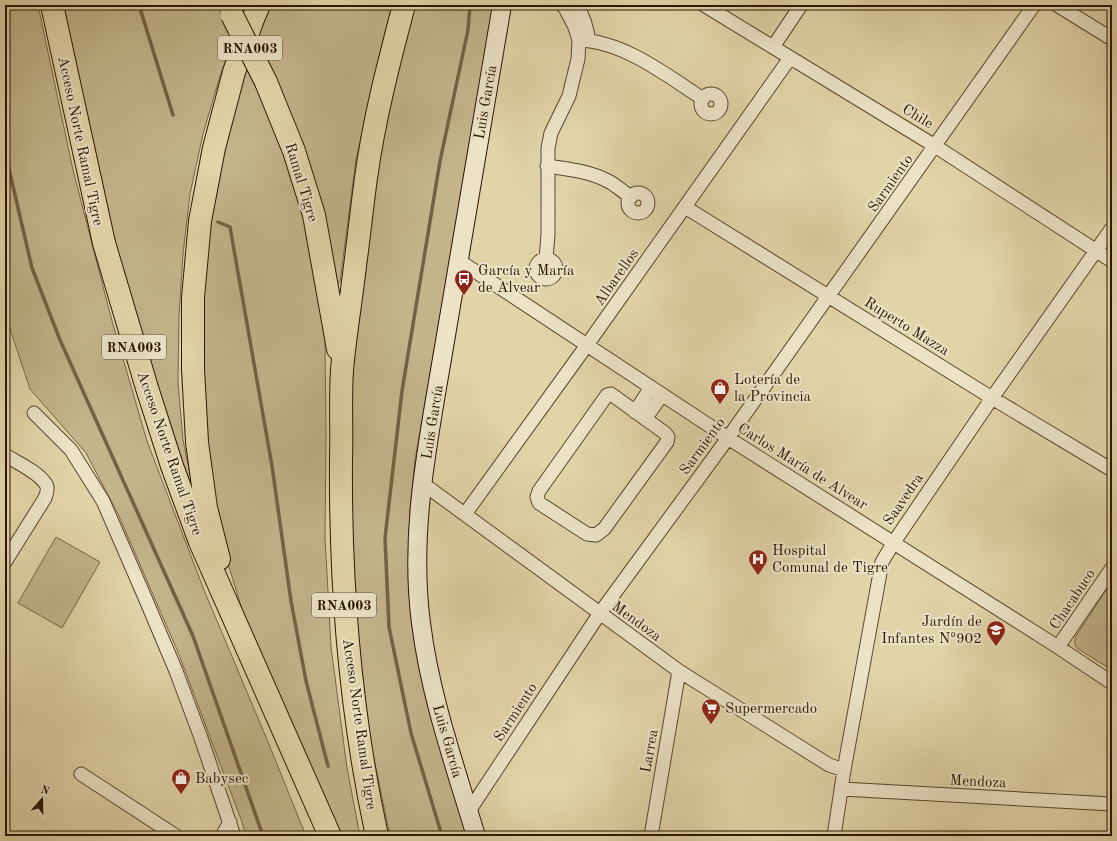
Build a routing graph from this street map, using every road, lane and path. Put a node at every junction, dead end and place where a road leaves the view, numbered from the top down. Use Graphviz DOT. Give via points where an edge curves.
graph roads {
  1 [pos="52,5"];
  2 [pos="259,5"];
  3 [pos="404,5"];
  4 [pos="502,5"];
  5 [pos="562,5"];
  6 [pos="576,5"];
  7 [pos="704,5"];
  8 [pos="801,5"];
  9 [pos="1034,5"];
  10 [pos="1057,5"];
  11 [pos="228,10"];
  12 [pos="1112,39"];
  13 [pos="584,41"];
  14 [pos="773,47"];
  15 [pos="790,58"];
  16 [pos="703,99"];
  17 [pos="936,146"];
  18 [pos="547,166"];
  19 [pos="630,197"];
  20 [pos="685,207"];
  21 [pos="1112,228"];
  22 [pos="1096,250"];
  23 [pos="458,260"];
  24 [pos="546,260"];
  25 [pos="1112,261"];
  26 [pos="830,296"];
  27 [pos="587,345"];
  28 [pos="342,371"];
  29 [pos="651,387"];
  30 [pos="662,395"];
  31 [pos="992,398"];
  32 [pos="34,413"];
  33 [pos="640,415"];
  34 [pos="728,438"];
  35 [pos="5,456"];
  36 [pos="1112,470"];
  37 [pos="422,483"];
  38 [pos="465,514"];
  39 [pos="894,542"];
  40 [pos="5,562"];
  41 [pos="1112,568"];
  42 [pos="600,614"];
  43 [pos="1058,647"];
  44 [pos="679,671"];
  45 [pos="258,676"];
  46 [pos="1112,683"];
  47 [pos="844,770"];
  48 [pos="81,774"];
  49 [pos="842,789"];
  50 [pos="312,795"];
  51 [pos="1112,804"];
  52 [pos="469,811"];
  53 [pos="230,822"];
  54 [pos="176,836"];
  55 [pos="222,836"];
  56 [pos="234,836"];
  57 [pos="322,836"];
  58 [pos="330,836"];
  59 [pos="377,836"];
  60 [pos="476,836"];
  61 [pos="651,836"];
  62 [pos="834,836"];
  1 -- 45 [label="highway, Acceso Norte Ramal Tigre / RNA003" via="104,243 147,388 184,501"];
  2 -- 45 [label="highway" via="234,72 214,148 200,221 193,298 197,442 206,508 220,564"];
  3 -- 28 [label="highway" via="387,68 366,176"];
  4 -- 23 [label="street, Luis García"];
  5 -- 13 [label="street"];
  6 -- 13 [label="street" via="586,26"];
  7 -- 14 [label="street, Chile"];
  8 -- 14 [label="street"];
  9 -- 17 [label="street, Sarmiento"];
  10 -- 12 [label="street"];
  11 -- 28 [label="highway, Ramal Tigre / RNA003, bridge" via="266,82 294,151 314,215"];
  13 -- 16 [label="street" via="625,52"];
  13 -- 18 [label="street" via="567,100 551,133"];
  14 -- 15 [label="street, Chile"];
  15 -- 17 [label="street, Chile"];
  15 -- 20 [label="street, Albarellos"];
  17 -- 22 [label="street, Chile"];
  17 -- 26 [label="street, Sarmiento"];
  18 -- 19 [label="street" via="597,176"];
  18 -- 24 [label="street"];
  20 -- 26 [label="street, Ruperto Mazza"];
  20 -- 27 [label="street, Albarellos"];
  21 -- 22 [label="street, Saavedra"];
  22 -- 25 [label="street, Chile"];
  22 -- 31 [label="street, Saavedra"];
  23 -- 27 [label="street, Carlos María de Alvear"];
  23 -- 37 [label="street, Luis García"];
  26 -- 31 [label="street, Ruperto Mazza"];
  26 -- 34 [label="street, Sarmiento"];
  27 -- 29 [label="street, Carlos María de Alvear"];
  27 -- 38 [label="street, Albarellos"];
  28 -- 59 [label="highway, Acceso Norte Ramal Tigre / RNA003" via="341,551 345,612 362,754"];
  29 -- 30 [label="street, Carlos María de Alvear"];
  29 -- 33 [label="street"];
  30 -- 33 [label="street"];
  30 -- 34 [label="street, Carlos María de Alvear"];
  31 -- 36 [label="street, Ruperto Mazza"];
  31 -- 39 [label="street, Saavedra"];
  32 -- 53 [label="street" via="71,450 103,500 176,671"];
  33 -- 33 [label="street" via="611,394 607,395 539,491 539,503 587,534 596,535 604,529 667,442 668,437 665,433"];
  34 -- 39 [label="street, Carlos María de Alvear"];
  34 -- 42 [label="street, Sarmiento"];
  35 -- 40 [label="street" via="37,474 46,483 48,490"];
  37 -- 38 [label="street, Mendoza"];
  37 -- 52 [label="street, Luis García" via="417,530 420,622 439,714"];
  38 -- 42 [label="street, Mendoza"];
  39 -- 43 [label="street, Carlos María de Alvear"];
  39 -- 47 [label="street, Saavedra" via="882,562"];
  41 -- 43 [label="street, Chacabuco"];
  42 -- 44 [label="street, Mendoza"];
  42 -- 52 [label="street, Sarmiento"];
  43 -- 46 [label="street, Carlos María de Alvear"];
  44 -- 47 [label="street, Mendoza" via="829,764"];
  44 -- 61 [label="street, Larrea"];
  45 -- 50 [label="highway, Acceso Norte Ramal Tigre / RNA003"];
  47 -- 49 [label="street, Saavedra"];
  48 -- 54 [label="street"];
  49 -- 51 [label="street, Mendoza"];
  49 -- 62 [label="street, Saavedra"];
  50 -- 57 [label="highway"];
  50 -- 58 [label="highway, Acceso Norte Ramal Tigre / RNA003"];
  52 -- 60 [label="street, Luis García"];
  53 -- 55 [label="street"];
  53 -- 56 [label="street"];
}
